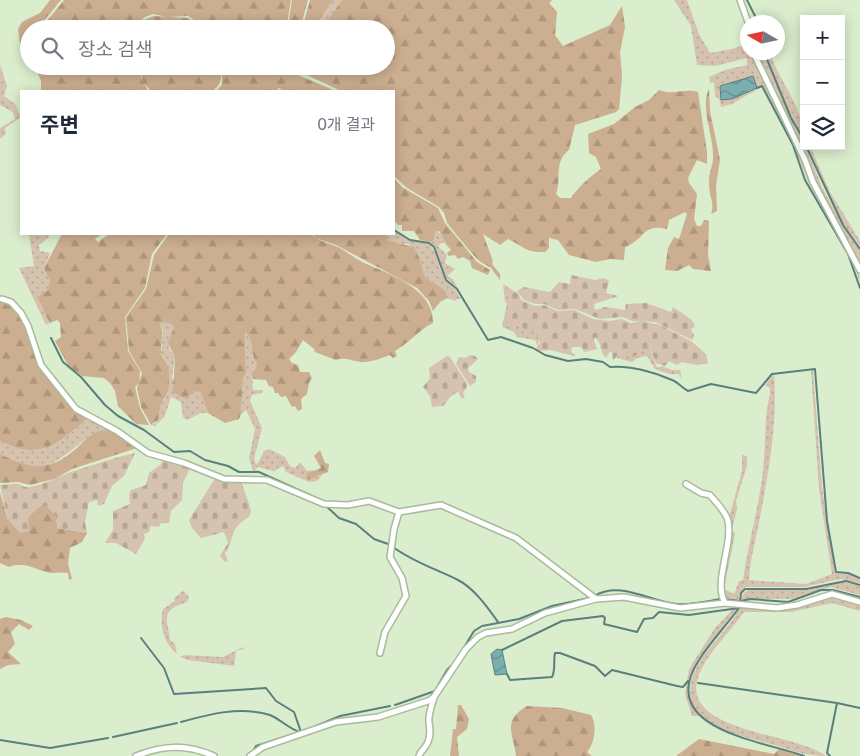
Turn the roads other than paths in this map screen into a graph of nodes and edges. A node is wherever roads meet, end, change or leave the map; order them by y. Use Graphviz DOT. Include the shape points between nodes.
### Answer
graph roads {
  1 [pos="740,0"];
  2 [pos="745,15"];
  3 [pos="757,60"];
  4 [pos="860,270"];
  5 [pos="2,299"];
  6 [pos="686,484"];
  7 [pos="399,512"];
  8 [pos="596,599"];
  9 [pos="860,602"];
  10 [pos="725,603"];
  11 [pos="380,653"];
  12 [pos="434,697"];
  13 [pos="136,756"];
  14 [pos="214,756"];
  15 [pos="250,756"];
  16 [pos="420,756"];
  1 -- 2 [label="street"];
  3 -- 4 [label="street" via="813,182"];
  5 -- 7 [label="street" via="11,302 20,313 28,326 40,365 76,409 117,431 148,453 224,479 267,480 324,504 369,502"];
  6 -- 10 [label="street" via="710,495 728,520 721,592"];
  7 -- 8 [label="street" via="441,505 500,530 531,548"];
  7 -- 11 [label="street" via="390,556 402,578 406,596 385,632"];
  8 -- 10 [label="street" via="624,597 680,608"];
  8 -- 12 [label="street" via="545,613 512,629 478,637 466,649"];
  9 -- 10 [label="street" via="832,594 777,608"];
  12 -- 15 [label="street" via="378,718 329,724 263,747"];
  12 -- 16 [label="street" via="428,744"];
  13 -- 14 [label="street" via="174,746 197,749"];
}
